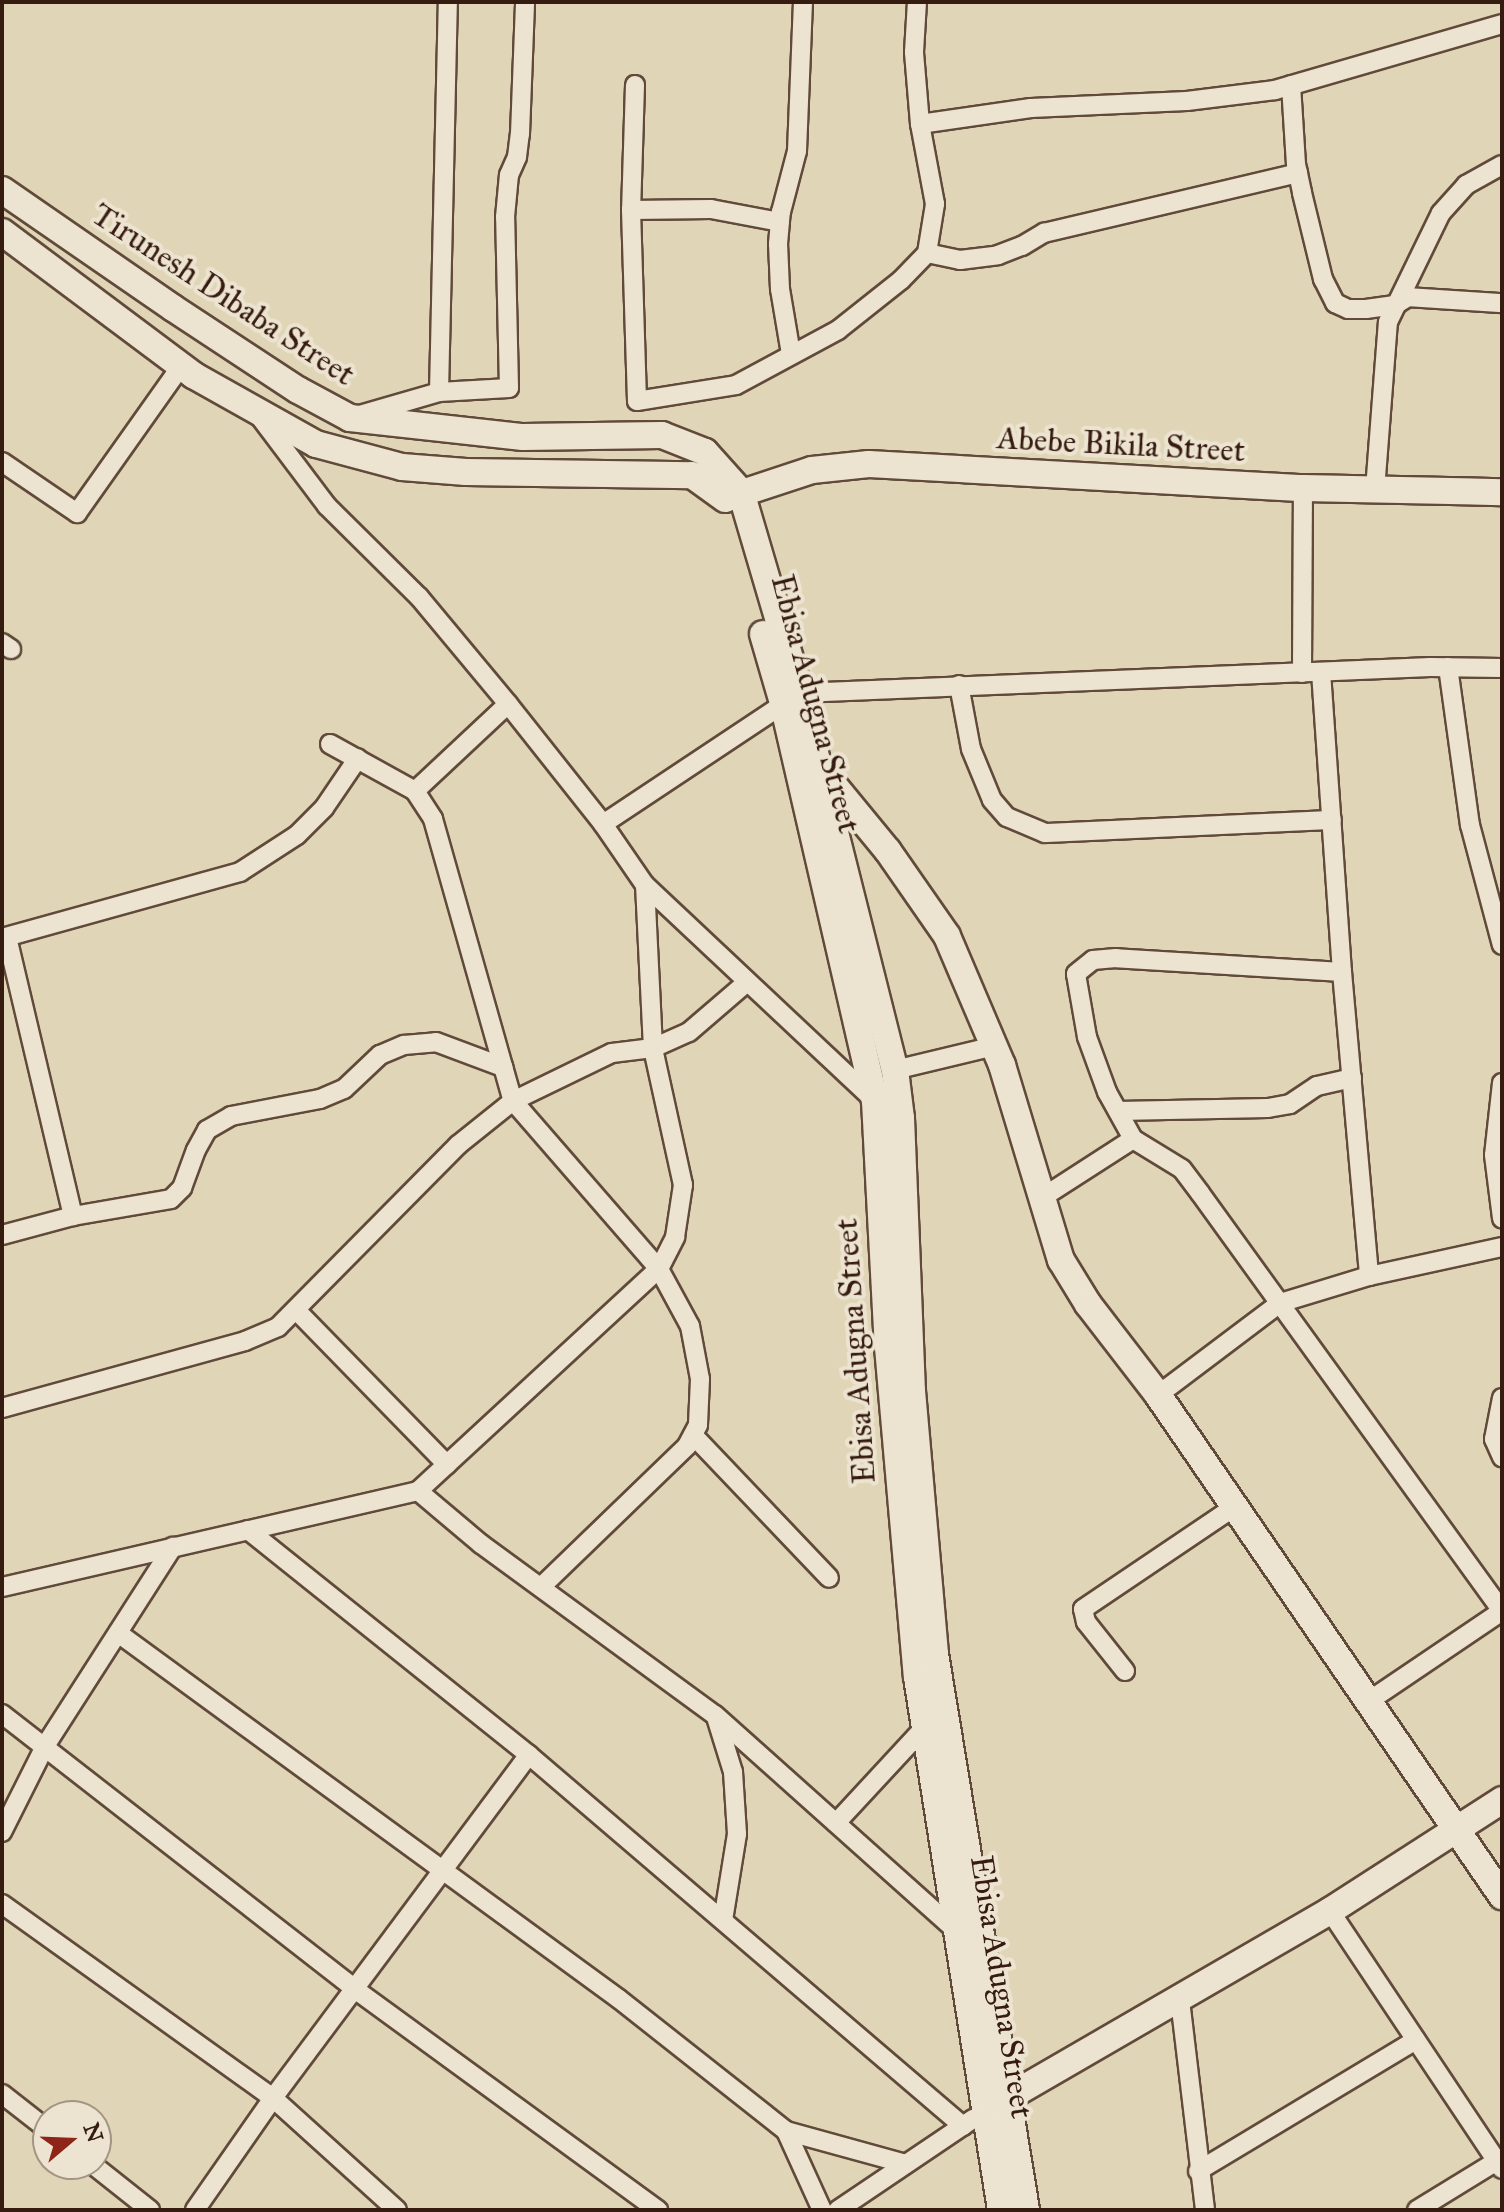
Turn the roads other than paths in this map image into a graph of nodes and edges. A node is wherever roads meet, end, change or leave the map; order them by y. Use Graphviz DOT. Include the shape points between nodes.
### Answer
graph roads {
  1 [pos="448,2"];
  2 [pos="525,2"];
  3 [pos="803,2"];
  4 [pos="917,2"];
  5 [pos="1502,24"];
  6 [pos="635,85"];
  7 [pos="1291,85"];
  8 [pos="920,124"];
  9 [pos="1502,165"];
  10 [pos="1298,173"];
  11 [pos="2,190"];
  12 [pos="631,210"];
  13 [pos="780,222"];
  14 [pos="2,232"];
  15 [pos="927,253"];
  16 [pos="1502,303"];
  17 [pos="1395,305"];
  18 [pos="791,354"];
  19 [pos="181,366"];
  20 [pos="439,392"];
  21 [pos="255,410"];
  22 [pos="350,418"];
  23 [pos="2,462"];
  24 [pos="1303,488"];
  25 [pos="1375,490"];
  26 [pos="1502,492"];
  27 [pos="733,496"];
  28 [pos="751,531"];
  29 [pos="1448,667"];
  30 [pos="1502,668"];
  31 [pos="1311,673"];
  32 [pos="959,685"];
  33 [pos="791,698"];
  34 [pos="508,704"];
  35 [pos="330,744"];
  36 [pos="358,758"];
  37 [pos="817,765"];
  38 [pos="415,791"];
  39 [pos="1332,820"];
  40 [pos="603,824"];
  41 [pos="645,885"];
  42 [pos="1501,934"];
  43 [pos="5,938"];
  44 [pos="1342,972"];
  45 [pos="746,983"];
  46 [pos="994,1046"];
  47 [pos="653,1048"];
  48 [pos="503,1067"];
  49 [pos="895,1070"];
  50 [pos="1352,1078"];
  51 [pos="1502,1083"];
  52 [pos="513,1101"];
  53 [pos="875,1101"];
  54 [pos="1118,1111"];
  55 [pos="901,1118"];
  56 [pos="1133,1139"];
  57 [pos="1040,1199"];
  58 [pos="73,1216"];
  59 [pos="1502,1218"];
  60 [pos="2,1235"];
  61 [pos="1502,1247"];
  62 [pos="659,1269"];
  63 [pos="1369,1276"];
  64 [pos="1280,1303"];
  65 [pos="296,1310"];
  66 [pos="1158,1395"];
  67 [pos="1502,1398"];
  68 [pos="2,1408"];
  69 [pos="693,1435"];
  70 [pos="1502,1457"];
  71 [pos="447,1465"];
  72 [pos="418,1491"];
  73 [pos="1233,1508"];
  74 [pos="248,1530"];
  75 [pos="173,1547"];
  76 [pos="829,1578"];
  77 [pos="2,1587"];
  78 [pos="541,1587"];
  79 [pos="1502,1611"];
  80 [pos="118,1633"];
  81 [pos="1125,1671"];
  82 [pos="1369,1701"];
  83 [pos="2,1714"];
  84 [pos="715,1715"];
  85 [pos="925,1727"];
  86 [pos="45,1746"];
  87 [pos="529,1755"];
  88 [pos="1502,1800"];
  89 [pos="836,1823"];
  90 [pos="1457,1831"];
  91 [pos="2,1832"];
  92 [pos="442,1872"];
  93 [pos="1502,1896"];
  94 [pos="2,1904"];
  95 [pos="1330,1911"];
  96 [pos="723,1920"];
  97 [pos="960,1934"];
  98 [pos="356,1990"];
  99 [pos="1180,2000"];
  100 [pos="1416,2040"];
  101 [pos="2,2094"];
  102 [pos="1009,2096"];
  103 [pos="273,2098"];
  104 [pos="986,2111"];
  105 [pos="32,2117"];
  106 [pos="963,2126"];
  107 [pos="786,2131"];
  108 [pos="906,2164"];
  109 [pos="1499,2165"];
  110 [pos="1198,2171"];
  111 [pos="112,2180"];
  112 [pos="150,2210"];
  113 [pos="195,2210"];
  114 [pos="397,2210"];
  115 [pos="658,2210"];
  116 [pos="822,2210"];
  117 [pos="838,2210"];
  118 [pos="1001,2210"];
  119 [pos="1026,2210"];
  120 [pos="1205,2210"];
  121 [pos="1417,2210"];
  1 -- 20 [label="street"];
  2 -- 20 [label="street" via="520,134 505,217 509,388"];
  3 -- 13 [label="street" via="797,151"];
  4 -- 8 [label="street" via="914,52"];
  5 -- 7 [label="street"];
  6 -- 12 [label="street"];
  7 -- 8 [label="street" via="1187,101 1031,108"];
  7 -- 10 [label="street"];
  8 -- 15 [label="street" via="935,204"];
  9 -- 17 [label="street" via="1466,185 1441,213"];
  10 -- 15 [label="street" via="1044,233 998,255 960,260"];
  10 -- 17 [label="street" via="1323,279 1335,303 1348,309"];
  11 -- 22 [label="main road, Tirunesh Dibaba Street" via="210,333"];
  12 -- 13 [label="street" via="711,209"];
  12 -- 18 [label="street" via="637,401 736,385"];
  13 -- 18 [label="street" via="780,289"];
  14 -- 19 [label="main road"];
  15 -- 18 [label="street" via="838,330"];
  16 -- 17 [label="street" via="1408,297"];
  17 -- 25 [label="street" via="1388,322"];
  19 -- 21 [label="main road"];
  19 -- 23 [label="street" via="77,513"];
  20 -- 22 [label="street"];
  21 -- 27 [label="main road" via="316,444 402,467 692,475"];
  21 -- 34 [label="street" via="327,506 419,597"];
  22 -- 27 [label="main road, Tirunesh Dibaba Street" via="523,437 662,435 705,452"];
  24 -- 25 [label="main road, Abebe Bikila Street"];
  24 -- 27 [label="main road, Abebe Bikila Street" via="869,464 812,470"];
  24 -- 31 [label="street"];
  25 -- 26 [label="main road, Abebe Bikila Street"];
  27 -- 28 [label="main road, Tirunesh Dibaba Street"];
  27 -- 33 [label="main road, Ebisa Adugna Street"];
  28 -- 33 [label="main road, Ebisa Adugna Street"];
  29 -- 30 [label="street"];
  29 -- 31 [label="street"];
  29 -- 42 [label="street" via="1470,825"];
  31 -- 32 [label="street"];
  31 -- 39 [label="street"];
  32 -- 33 [label="street"];
  32 -- 39 [label="street" via="971,749 992,800 1007,817 1045,833"];
  33 -- 37 [label="main road, Ebisa Adugna Street"];
  33 -- 40 [label="street"];
  33 -- 53 [label="main road, Ebisa Adugna Street"];
  34 -- 38 [label="street"];
  34 -- 40 [label="street"];
  35 -- 36 [label="street"];
  36 -- 38 [label="street"];
  36 -- 43 [label="street" via="324,808 297,835 240,872"];
  37 -- 46 [label="main road" via="888,851 947,936"];
  37 -- 49 [label="main road, Ebisa Adugna Street"];
  38 -- 48 [label="street" via="433,819"];
  39 -- 44 [label="street"];
  40 -- 41 [label="street"];
  41 -- 45 [label="street"];
  41 -- 47 [label="street"];
  43 -- 58 [label="street"];
  44 -- 50 [label="street"];
  44 -- 54 [label="street" via="1116,958 1084,964 1076,974 1087,1037"];
  45 -- 47 [label="street" via="689,1032"];
  45 -- 53 [label="street"];
  46 -- 49 [label="street"];
  46 -- 57 [label="main road"];
  47 -- 52 [label="street" via="612,1053"];
  47 -- 62 [label="street" via="683,1185 675,1237"];
  48 -- 52 [label="street"];
  48 -- 58 [label="street" via="436,1042 404,1045 380,1055 344,1089 320,1099 231,1116 207,1130 182,1188 171,1199"];
  49 -- 55 [label="main road, Ebisa Adugna Street"];
  50 -- 54 [label="street" via="1317,1086 1290,1104 1268,1108"];
  50 -- 63 [label="street"];
  51 -- 59 [label="street" via="1494,1155"];
  52 -- 62 [label="street"];
  52 -- 65 [label="street" via="458,1145"];
  53 -- 55 [label="street"];
  53 -- 85 [label="main road, Ebisa Adugna Street" via="899,1489"];
  54 -- 56 [label="street"];
  55 -- 102 [label="main road, Ebisa Adugna Street" via="912,1391 935,1654"];
  56 -- 57 [label="street"];
  56 -- 64 [label="street" via="1182,1169"];
  57 -- 66 [label="main road" via="1074,1282"];
  58 -- 60 [label="street"];
  61 -- 63 [label="street"];
  62 -- 69 [label="street" via="690,1326 700,1379"];
  62 -- 71 [label="street"];
  63 -- 64 [label="street"];
  64 -- 66 [label="street"];
  64 -- 79 [label="street"];
  65 -- 68 [label="street" via="278,1327 245,1341"];
  65 -- 71 [label="street"];
  66 -- 73 [label="main road"];
  67 -- 70 [label="street" via="1494,1439"];
  69 -- 76 [label="street"];
  69 -- 78 [label="street"];
  71 -- 72 [label="street"];
  72 -- 74 [label="street"];
  72 -- 78 [label="street"];
  73 -- 81 [label="street" via="1083,1609 1086,1622"];
  73 -- 82 [label="main road"];
  74 -- 75 [label="street"];
  74 -- 87 [label="street"];
  75 -- 77 [label="street"];
  75 -- 80 [label="street"];
  78 -- 84 [label="street"];
  79 -- 82 [label="street"];
  80 -- 86 [label="street"];
  80 -- 92 [label="street"];
  82 -- 90 [label="main road"];
  83 -- 86 [label="street"];
  84 -- 89 [label="street"];
  84 -- 96 [label="street" via="733,1772 737,1834"];
  85 -- 89 [label="street"];
  85 -- 97 [label="main road, Ebisa Adugna Street"];
  86 -- 91 [label="street"];
  86 -- 98 [label="street"];
  87 -- 92 [label="street"];
  87 -- 96 [label="street"];
  88 -- 90 [label="main road"];
  89 -- 97 [label="street"];
  90 -- 93 [label="main road"];
  90 -- 95 [label="main road"];
  92 -- 98 [label="street"];
  92 -- 107 [label="street" via="619,1999"];
  94 -- 103 [label="street"];
  95 -- 99 [label="main road"];
  95 -- 100 [label="street"];
  96 -- 106 [label="street"];
  97 -- 104 [label="main road, Ebisa Adugna Street"];
  98 -- 103 [label="street"];
  98 -- 115 [label="street"];
  99 -- 102 [label="main road"];
  99 -- 110 [label="street"];
  100 -- 109 [label="street"];
  100 -- 110 [label="street"];
  101 -- 105 [label="street"];
  102 -- 104 [label="main road"];
  102 -- 119 [label="main road, Ebisa Adugna Street"];
  103 -- 113 [label="street"];
  103 -- 114 [label="street"];
  104 -- 106 [label="street"];
  104 -- 118 [label="main road, Ebisa Adugna Street"];
  106 -- 108 [label="street"];
  107 -- 108 [label="street"];
  107 -- 116 [label="street"];
  108 -- 117 [label="street"];
  109 -- 121 [label="street"];
  110 -- 120 [label="street"];
  111 -- 112 [label="street"];
}
